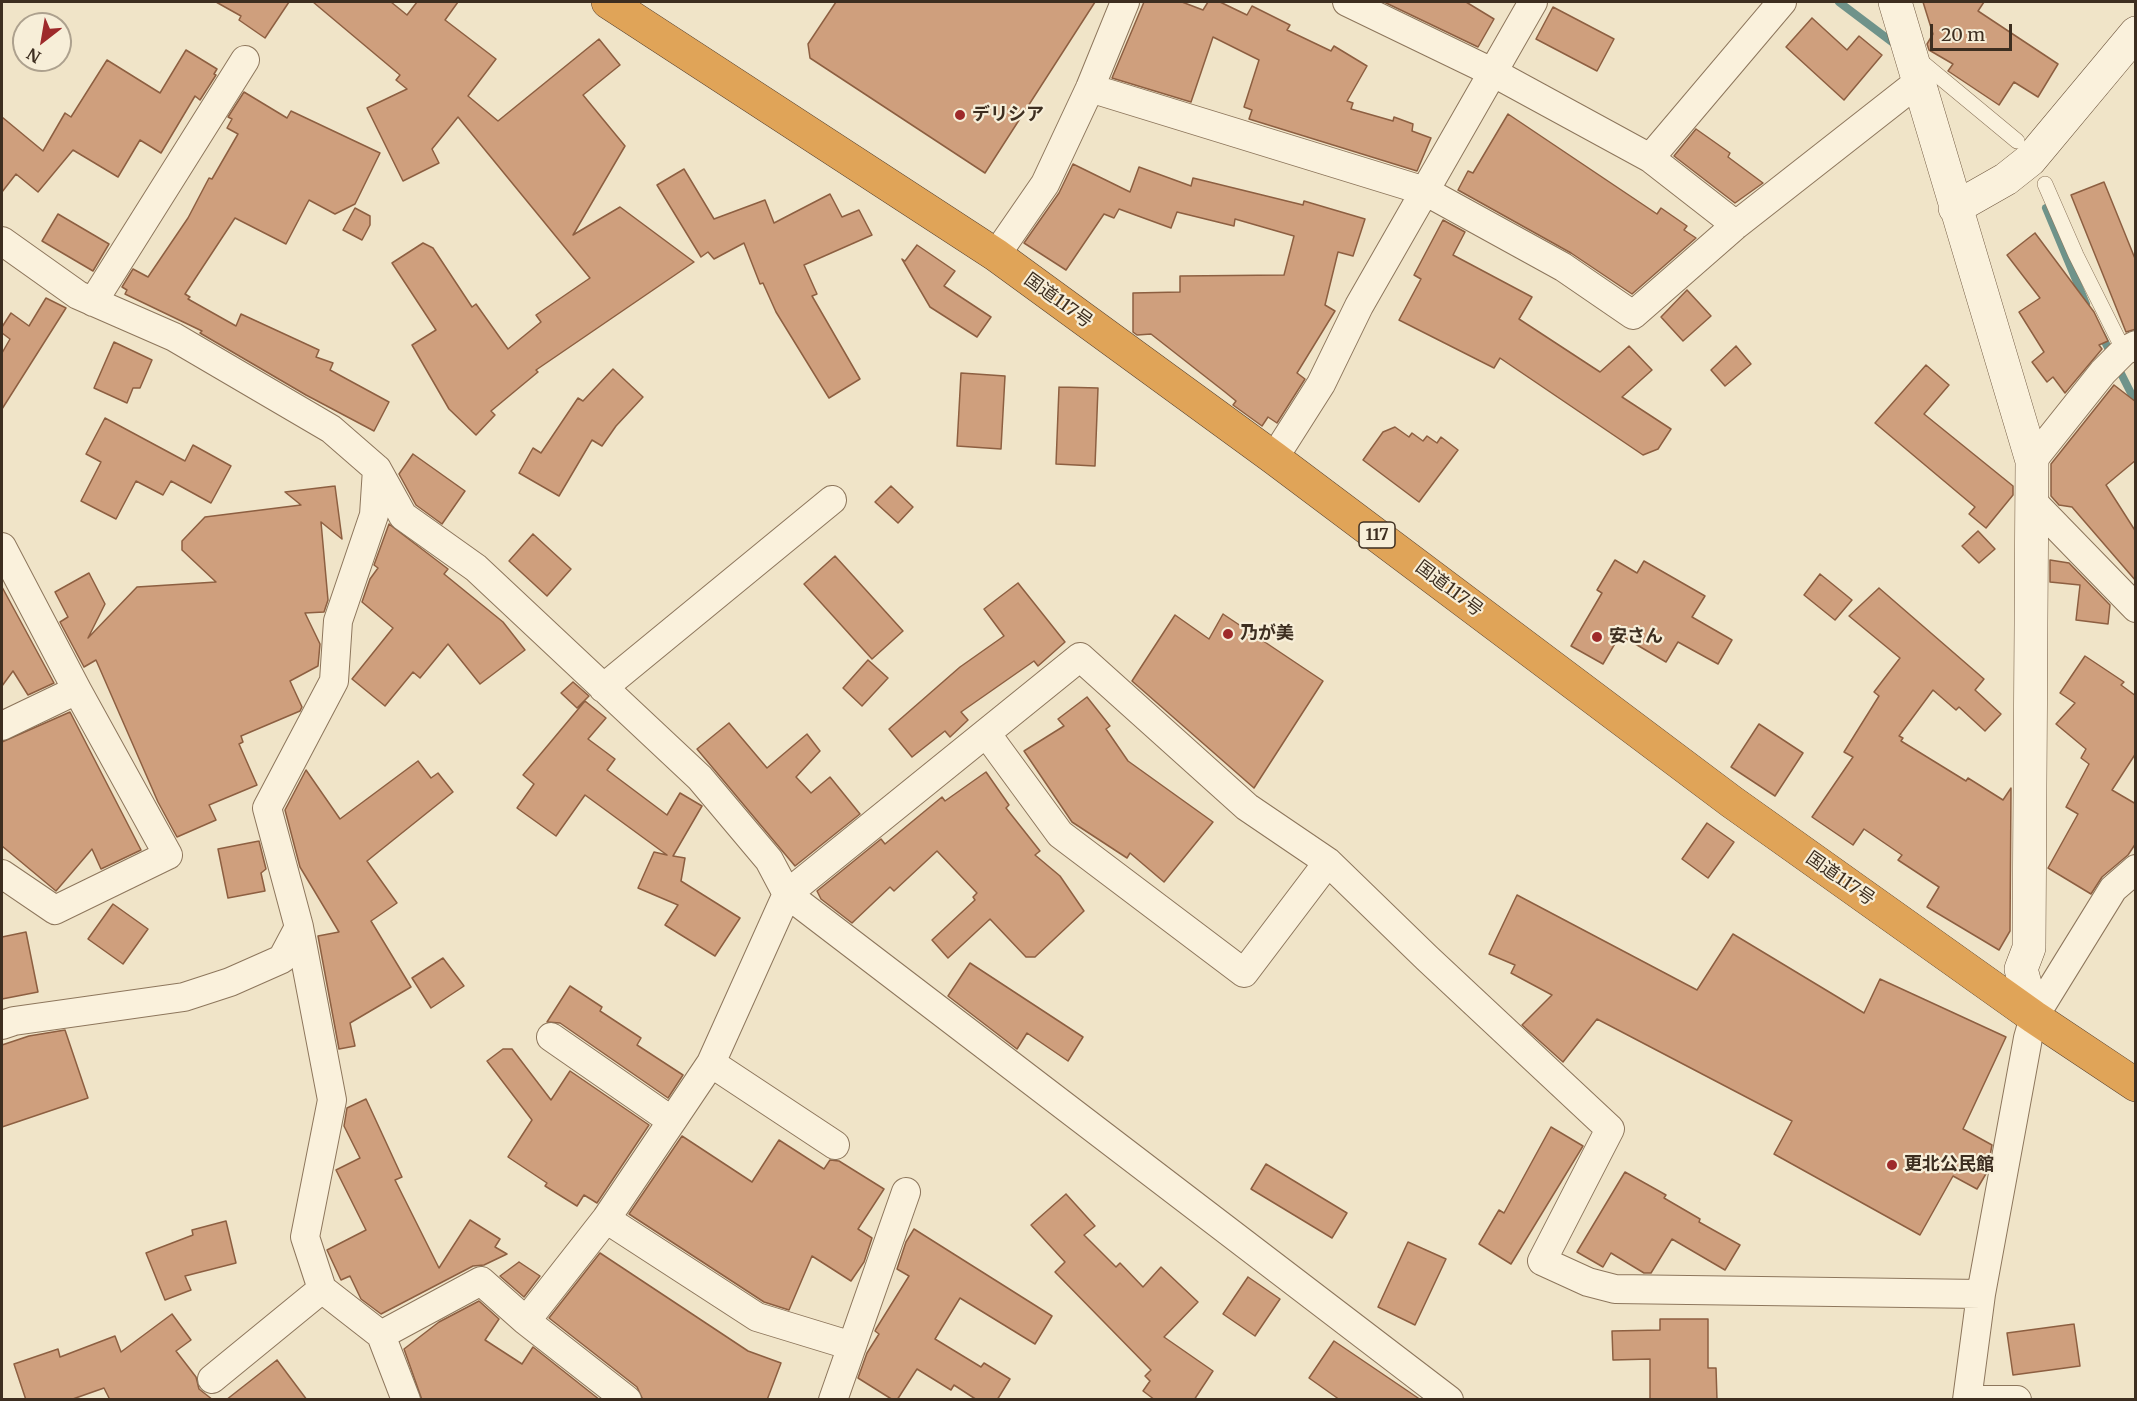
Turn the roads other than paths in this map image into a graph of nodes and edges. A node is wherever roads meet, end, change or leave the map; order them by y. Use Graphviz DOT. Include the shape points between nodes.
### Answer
graph roads {
  1 [pos="608,2"];
  2 [pos="1125,2"];
  3 [pos="1533,2"];
  4 [pos="1782,2"];
  5 [pos="1895,2"];
  6 [pos="1354,3"];
  7 [pos="2136,33"];
  8 [pos="245,60"];
  9 [pos="1914,68"];
  10 [pos="1494,73"];
  11 [pos="1090,88"];
  12 [pos="2017,141"];
  13 [pos="1650,158"];
  14 [pos="2045,184"];
  15 [pos="1425,191"];
  16 [pos="1955,208"];
  17 [pos="1736,225"];
  18 [pos="2,241"];
  19 [pos="996,255"];
  20 [pos="93,302"];
  21 [pos="2120,356"];
  22 [pos="1274,458"];
  23 [pos="2032,461"];
  24 [pos="377,469"];
  25 [pos="2030,499"];
  26 [pos="832,500"];
  27 [pos="2,547"];
  28 [pos="2136,608"];
  29 [pos="603,688"];
  30 [pos="77,690"];
  31 [pos="2,726"];
  32 [pos="987,734"];
  33 [pos="1328,862"];
  34 [pos="2136,869"];
  35 [pos="2,873"];
  36 [pos="787,894"];
  37 [pos="299,927"];
  38 [pos="2034,1017"];
  39 [pos="2,1025"];
  40 [pos="551,1037"];
  41 [pos="711,1063"];
  42 [pos="2136,1085"];
  43 [pos="672,1121"];
  44 [pos="835,1145"];
  45 [pos="906,1192"];
  46 [pos="606,1219"];
  47 [pos="322,1289"];
  48 [pos="1981,1294"];
  49 [pos="526,1322"];
  50 [pos="381,1335"];
  51 [pos="852,1346"];
  52 [pos="212,1379"];
  53 [pos="406,1400"];
  54 [pos="627,1400"];
  55 [pos="833,1400"];
  56 [pos="1449,1400"];
  57 [pos="1966,1400"];
  58 [pos="1983,1400"];
  59 [pos="2017,1400"];
  1 -- 19 [label="highway, 国道117号 / 117"];
  2 -- 11 [label="street"];
  3 -- 10 [label="street"];
  4 -- 13 [label="street"];
  5 -- 9 [label="street"];
  6 -- 10 [label="street"];
  7 -- 16 [label="street" via="2030,160 2006,179"];
  8 -- 20 [label="street"];
  9 -- 12 [label="lane"];
  9 -- 16 [label="street"];
  9 -- 17 [label="street"];
  10 -- 13 [label="street"];
  10 -- 15 [label="street"];
  11 -- 15 [label="street"];
  11 -- 19 [label="street" via="1045,184"];
  13 -- 17 [label="street"];
  14 -- 21 [label="lane"];
  15 -- 17 [label="street" via="1563,267 1633,315"];
  15 -- 22 [label="street" via="1359,306 1321,384"];
  16 -- 23 [label="street"];
  18 -- 20 [label="street"];
  19 -- 22 [label="highway, 国道117号 / 117"];
  20 -- 24 [label="street" via="174,337 331,429"];
  21 -- 23 [label="street"];
  22 -- 38 [label="highway, 国道117号 / 117" via="1732,802"];
  23 -- 25 [label="street"];
  24 -- 29 [label="street" via="403,516 476,568"];
  24 -- 37 [label="street" via="374,515 338,621 334,681 267,808"];
  25 -- 28 [label="street"];
  25 -- 38 [label="street" via="2030,948 2021,969"];
  26 -- 29 [label="street"];
  27 -- 30 [label="street"];
  29 -- 36 [label="street" via="700,778 769,861"];
  30 -- 31 [label="street"];
  30 -- 35 [label="street" via="168,855 55,910"];
  32 -- 33 [label="street" via="1080,657 1247,807"];
  32 -- 33 [label="street" via="1060,834 1244,973"];
  32 -- 36 [label="street"];
  33 -- 48 [label="street" via="1610,1129 1542,1261 1615,1290"];
  34 -- 38 [label="street" via="2113,889"];
  36 -- 41 [label="street"];
  36 -- 56 [label="street"];
  37 -- 39 [label="street" via="282,959 230,982 184,997 14,1020"];
  37 -- 47 [label="street" via="333,1100 305,1238"];
  38 -- 42 [label="highway, 国道117号 / 117"];
  38 -- 48 [label="street"];
  40 -- 43 [label="street"];
  41 -- 43 [label="street"];
  41 -- 44 [label="street"];
  43 -- 46 [label="street"];
  45 -- 51 [label="street"];
  46 -- 49 [label="street"];
  46 -- 51 [label="street" via="757,1317"];
  47 -- 50 [label="street"];
  47 -- 52 [label="street"];
  48 -- 57 [label="street"];
  49 -- 50 [label="street" via="481,1281"];
  49 -- 54 [label="street"];
  50 -- 53 [label="street"];
  51 -- 55 [label="street"];
  58 -- 59 [label="street"];
}
